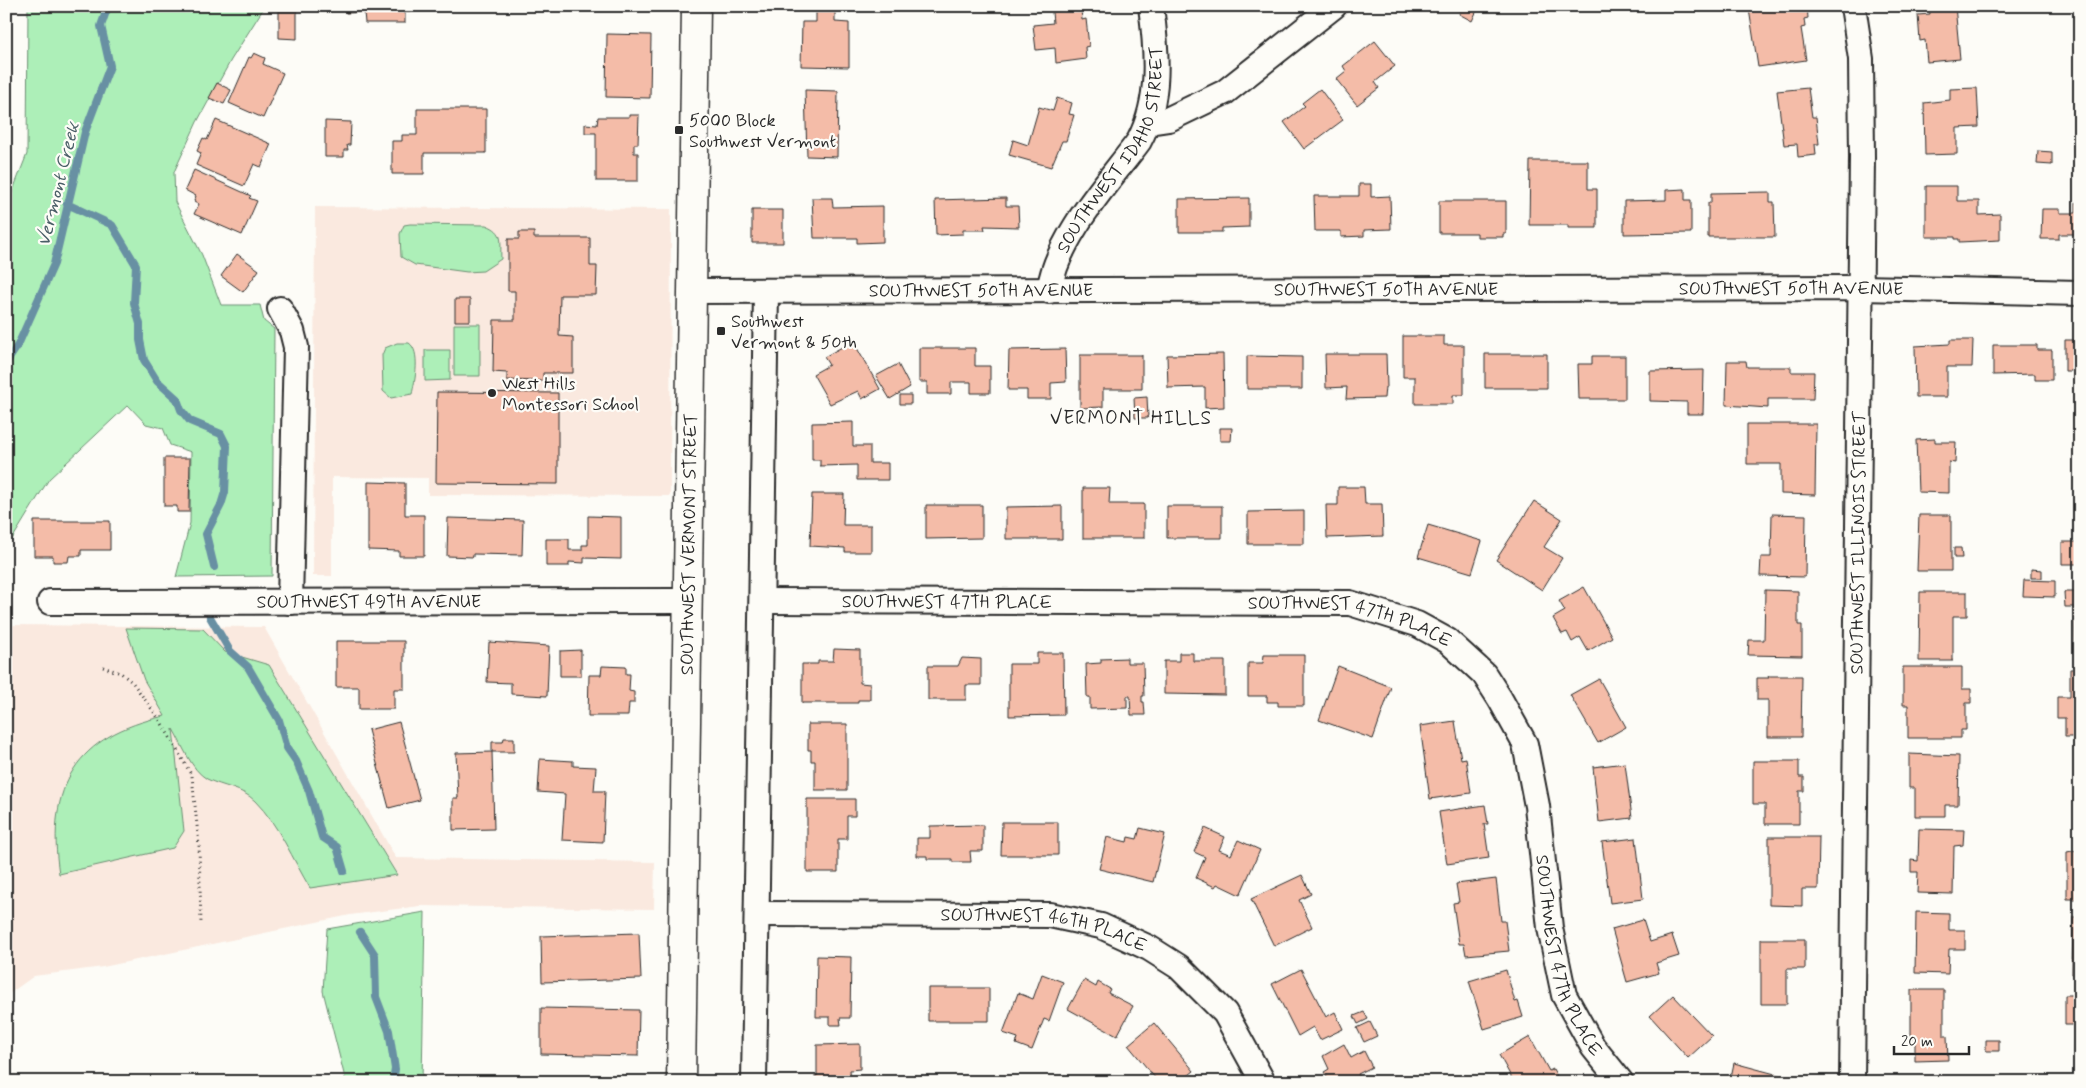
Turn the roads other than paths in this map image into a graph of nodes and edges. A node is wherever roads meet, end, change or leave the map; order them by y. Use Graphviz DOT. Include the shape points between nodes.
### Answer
graph roads {
  1 [pos="696,6"];
  2 [pos="1150,6"];
  3 [pos="1334,6"];
  4 [pos="1853,6"];
  5 [pos="1150,122"];
  6 [pos="1861,288"];
  7 [pos="766,291"];
  8 [pos="1048,291"];
  9 [pos="692,292"];
  10 [pos="2080,293"];
  11 [pos="280,309"];
  12 [pos="688,601"];
  13 [pos="762,601"];
  14 [pos="50,602"];
  15 [pos="290,602"];
  16 [pos="757,914"];
  17 [pos="681,1082"];
  18 [pos="754,1082"];
  19 [pos="1263,1082"];
  20 [pos="1621,1082"];
  21 [pos="1852,1082"];
  1 -- 9 [label="main road, SOUTHWEST VERMONT STREET"];
  2 -- 5 [label="street, SOUTHWEST IDAHO STREET" via="1154,30 1155,96"];
  3 -- 5 [label="street" via="1225,92 1170,119"];
  4 -- 6 [label="street, SOUTHWEST ILLINOIS STREET" via="1861,59"];
  5 -- 8 [label="street, SOUTHWEST IDAHO STREET" via="1062,249"];
  6 -- 8 [label="street, SOUTHWEST 50TH AVENUE"];
  6 -- 10 [label="street, SOUTHWEST 50TH AVENUE"];
  6 -- 21 [label="street, SOUTHWEST ILLINOIS STREET"];
  7 -- 8 [label="street, SOUTHWEST 50TH AVENUE"];
  7 -- 9 [label="street, SOUTHWEST 50TH AVENUE"];
  7 -- 13 [label="street"];
  9 -- 12 [label="main road, SOUTHWEST VERMONT STREET"];
  11 -- 15 [label="street" via="292,331 296,347"];
  12 -- 15 [label="street, SOUTHWEST 49TH AVENUE"];
  12 -- 17 [label="main road, SOUTHWEST VERMONT STREET"];
  13 -- 16 [label="street"];
  13 -- 20 [label="street, SOUTHWEST 47TH PLACE" via="1341,603 1358,605 1417,624 1448,641 1484,674 1525,744 1536,806 1550,928 1564,994 1593,1047"];
  14 -- 15 [label="street, SOUTHWEST 49TH AVENUE"];
  16 -- 18 [label="street"];
  16 -- 19 [label="street, SOUTHWEST 46TH PLACE" via="1050,915 1102,926 1149,948 1179,967 1225,1013"];
}
